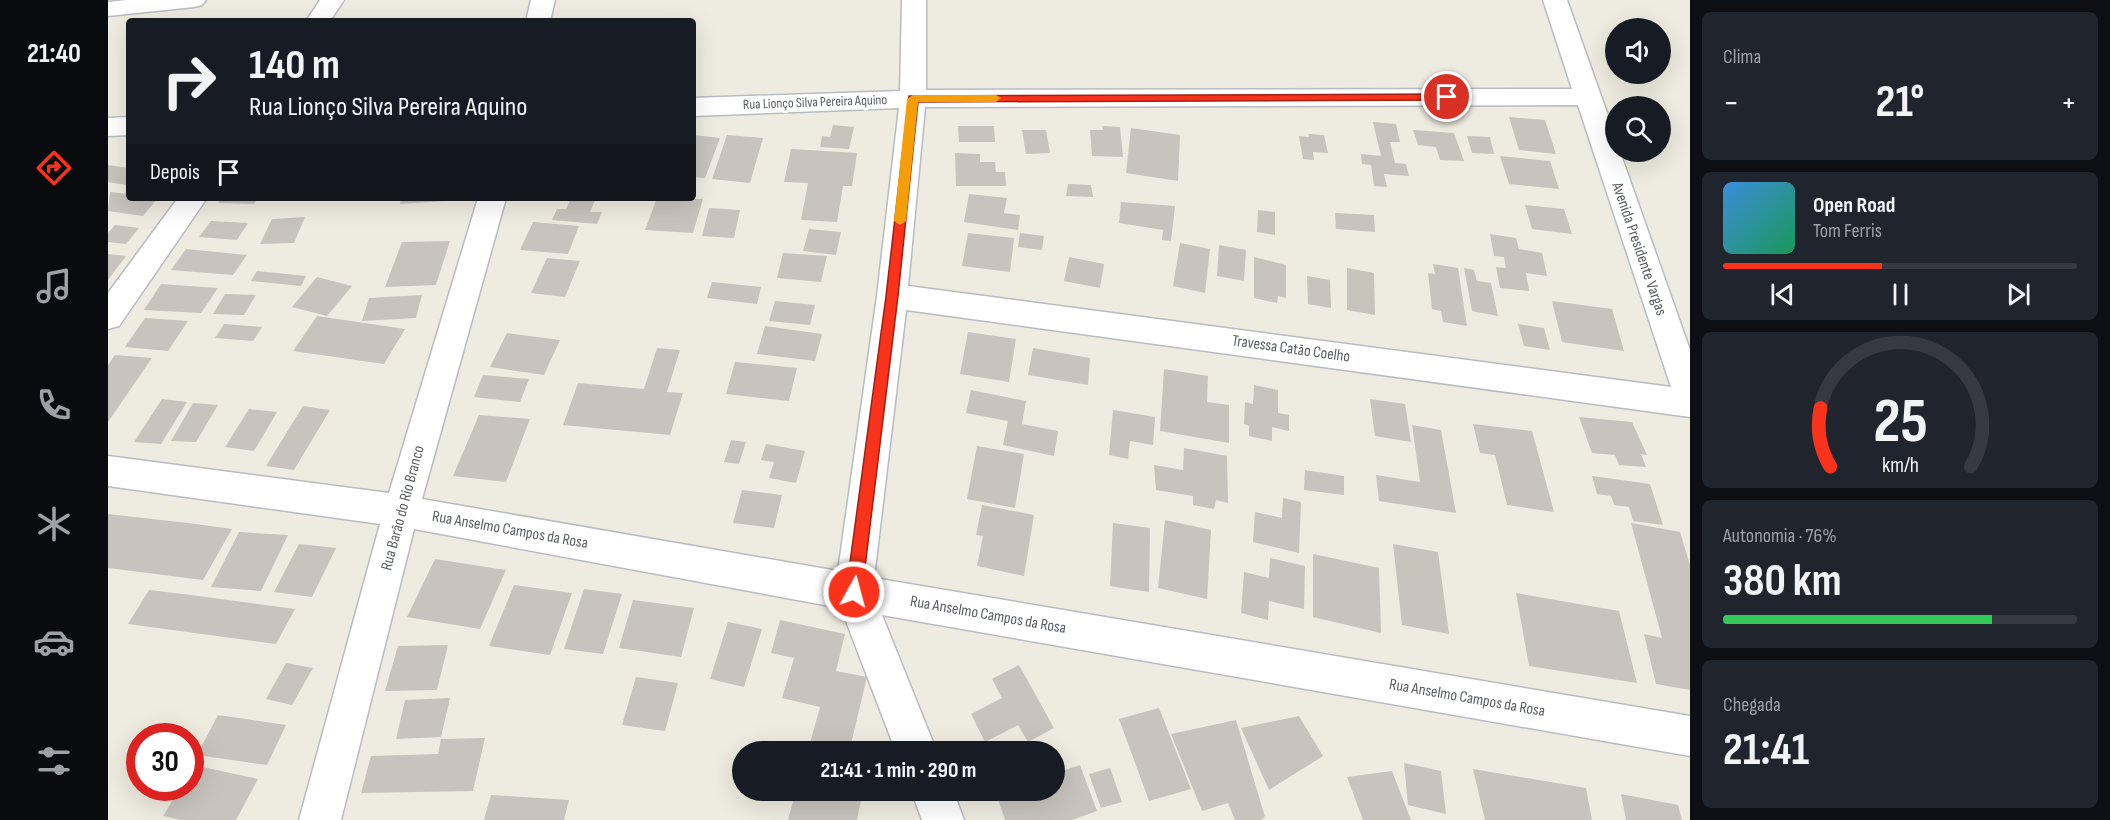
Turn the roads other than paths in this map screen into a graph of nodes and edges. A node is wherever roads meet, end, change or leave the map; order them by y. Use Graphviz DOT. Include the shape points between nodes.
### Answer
graph roads {
  1 [pos="194,0"];
  2 [pos="332,0"];
  3 [pos="543,0"];
  4 [pos="914,0"];
  5 [pos="1555,0"];
  6 [pos="108,9"];
  7 [pos="320,18"];
  8 [pos="539,18"];
  9 [pos="1586,97"];
  10 [pos="913,99"];
  11 [pos="696,107"];
  12 [pos="126,126"];
  13 [pos="108,127"];
  14 [pos="191,201"];
  15 [pos="491,201"];
  16 [pos="892,296"];
  17 [pos="108,317"];
  18 [pos="1690,396"];
  19 [pos="1690,403"];
  20 [pos="108,471"];
  21 [pos="401,511"];
  22 [pos="854,592"];
  23 [pos="1690,736"];
  24 [pos="912,741"];
  25 [pos="936,801"];
  26 [pos="320,820"];
  27 [pos="944,820"];
  1 -- 6 [label="street"];
  2 -- 7 [label="street"];
  3 -- 8 [label="street"];
  4 -- 10 [label="street"];
  5 -- 9 [label="street, Avenida Presidente Vargas"];
  9 -- 10 [label="street, Rua Lionço Silva Pereira Aquino"];
  9 -- 18 [label="street, Avenida Presidente Vargas"];
  10 -- 11 [label="street, Rua Lionço Silva Pereira Aquino"];
  10 -- 16 [label="street"];
  12 -- 13 [label="street"];
  14 -- 17 [label="street"];
  15 -- 21 [label="street, Rua Barão do Rio Branco"];
  16 -- 19 [label="street, Travessa Catão Coelho"];
  16 -- 22 [label="street"];
  20 -- 21 [label="street, Rua Anselmo Campos da Rosa"];
  21 -- 22 [label="street, Rua Anselmo Campos da Rosa"];
  21 -- 26 [label="street, Rua Barão do Rio Branco"];
  22 -- 23 [label="street, Rua Anselmo Campos da Rosa"];
  22 -- 24 [label="street"];
  25 -- 27 [label="street"];
}
